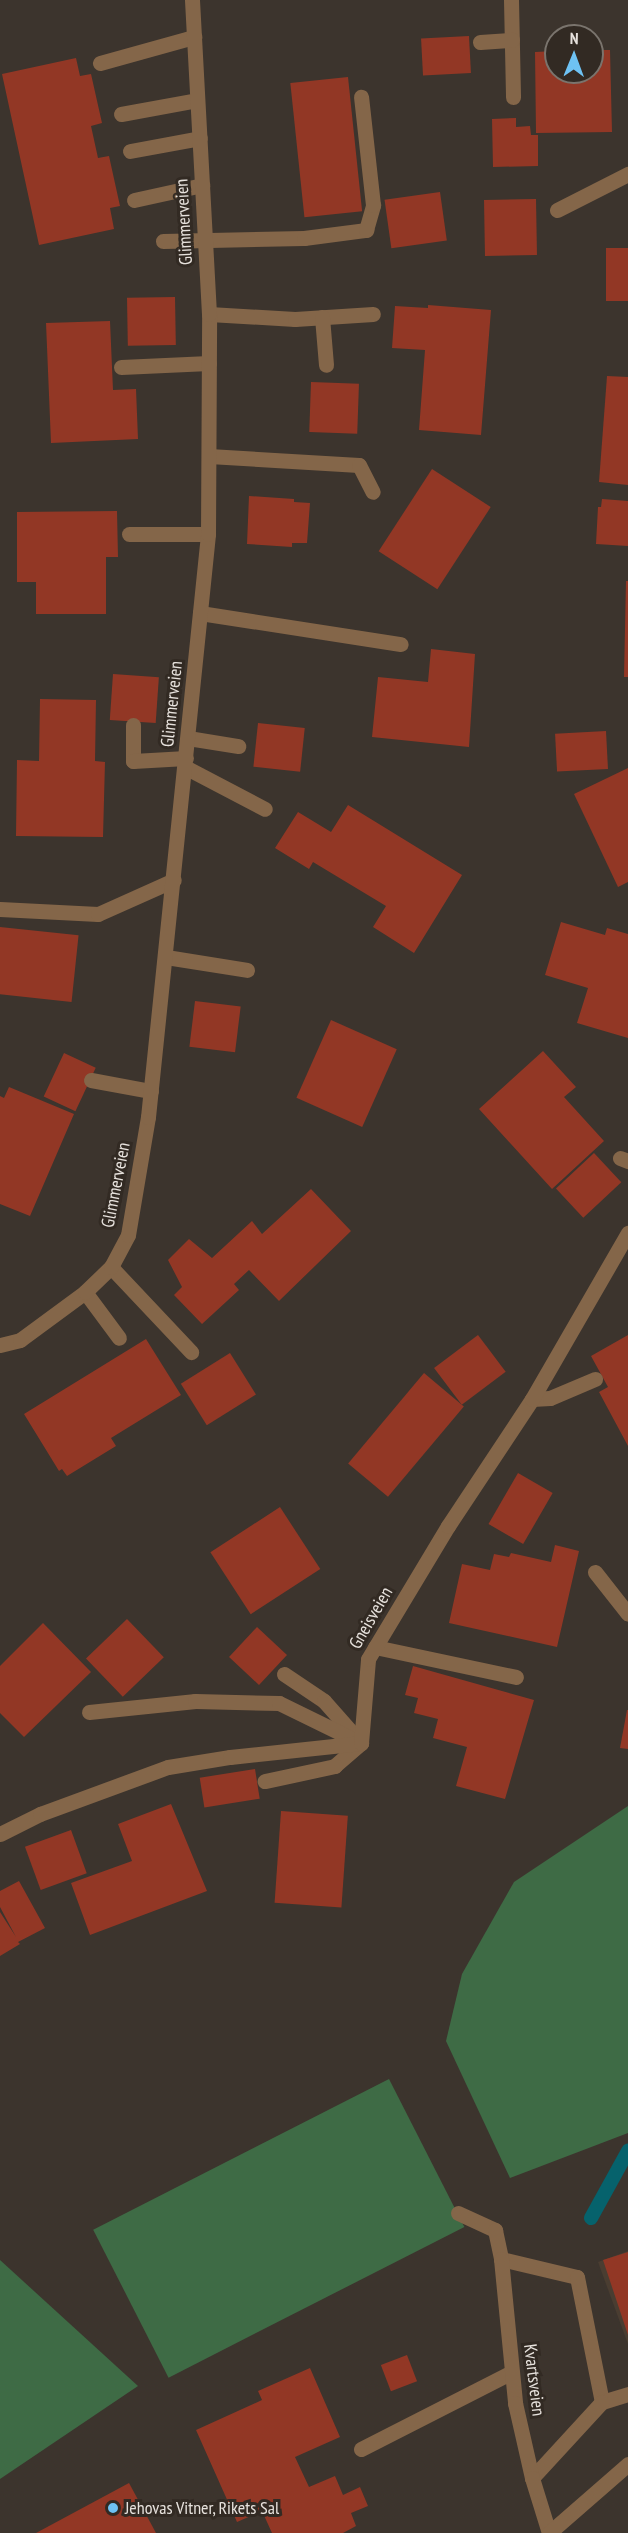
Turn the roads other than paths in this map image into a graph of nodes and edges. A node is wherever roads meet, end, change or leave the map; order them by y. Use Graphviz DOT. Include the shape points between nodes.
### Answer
graph roads {
  1 [pos="192,0"];
  2 [pos="511,0"];
  3 [pos="194,36"];
  4 [pos="512,40"];
  5 [pos="480,42"];
  6 [pos="100,63"];
  7 [pos="361,97"];
  8 [pos="513,97"];
  9 [pos="197,100"];
  10 [pos="121,114"];
  11 [pos="200,138"];
  12 [pos="130,151"];
  13 [pos="628,174"];
  14 [pos="202,186"];
  15 [pos="134,200"];
  16 [pos="557,210"];
  17 [pos="205,238"];
  18 [pos="163,241"];
  19 [pos="209,314"];
  20 [pos="373,314"];
  21 [pos="322,317"];
  22 [pos="209,363"];
  23 [pos="326,365"];
  24 [pos="121,367"];
  25 [pos="209,456"];
  26 [pos="373,492"];
  27 [pos="129,534"];
  28 [pos="208,534"];
  29 [pos="200,613"];
  30 [pos="401,644"];
  31 [pos="133,725"];
  32 [pos="188,738"];
  33 [pos="238,746"];
  34 [pos="185,763"];
  35 [pos="265,810"];
  36 [pos="174,880"];
  37 [pos="0,909"];
  38 [pos="166,957"];
  39 [pos="248,970"];
  40 [pos="91,1080"];
  41 [pos="151,1092"];
  42 [pos="628,1233"];
  43 [pos="111,1267"];
  44 [pos="85,1292"];
  45 [pos="119,1338"];
  46 [pos="0,1345"];
  47 [pos="191,1352"];
  48 [pos="595,1379"];
  49 [pos="532,1399"];
  50 [pos="596,1572"];
  51 [pos="628,1614"];
  52 [pos="375,1647"];
  53 [pos="284,1674"];
  54 [pos="516,1677"];
  55 [pos="89,1712"];
  56 [pos="361,1743"];
  57 [pos="266,1781"];
  58 [pos="0,1834"];
  59 [pos="458,2213"];
  60 [pos="501,2259"];
  61 [pos="512,2372"];
  62 [pos="628,2394"];
  63 [pos="602,2402"];
  64 [pos="361,2449"];
  65 [pos="628,2463"];
  66 [pos="532,2478"];
  67 [pos="549,2533"];
  1 -- 3 [label="street, Glimmerveien"];
  2 -- 4 [label="street"];
  3 -- 6 [label="street"];
  3 -- 9 [label="street, Glimmerveien"];
  4 -- 5 [label="street"];
  4 -- 8 [label="street"];
  7 -- 17 [label="street" via="373,205 366,230 304,238"];
  9 -- 10 [label="street"];
  9 -- 11 [label="street, Glimmerveien"];
  11 -- 12 [label="street"];
  11 -- 14 [label="street, Glimmerveien"];
  13 -- 16 [label="street"];
  14 -- 15 [label="street"];
  14 -- 17 [label="street, Glimmerveien"];
  17 -- 18 [label="street"];
  17 -- 19 [label="street, Glimmerveien"];
  19 -- 21 [label="street"];
  19 -- 22 [label="street, Glimmerveien"];
  20 -- 21 [label="street"];
  21 -- 23 [label="street"];
  22 -- 24 [label="street"];
  22 -- 25 [label="street, Glimmerveien"];
  25 -- 26 [label="street" via="269,467 359,465"];
  25 -- 28 [label="street, Glimmerveien"];
  27 -- 28 [label="street"];
  28 -- 29 [label="street, Glimmerveien"];
  29 -- 30 [label="street"];
  29 -- 32 [label="street, Glimmerveien"];
  31 -- 34 [label="street" via="133,761"];
  32 -- 33 [label="street"];
  32 -- 34 [label="street, Glimmerveien"];
  34 -- 35 [label="street"];
  34 -- 36 [label="street, Glimmerveien"];
  36 -- 37 [label="street" via="98,914"];
  36 -- 38 [label="street, Glimmerveien"];
  38 -- 39 [label="street"];
  38 -- 41 [label="street, Glimmerveien"];
  40 -- 41 [label="street"];
  41 -- 43 [label="street, Glimmerveien" via="128,1235"];
  42 -- 49 [label="street, Gneisveien"];
  43 -- 44 [label="street, Glimmerveien"];
  43 -- 47 [label="street"];
  44 -- 45 [label="street"];
  44 -- 46 [label="street, Glimmerveien" via="20,1340"];
  48 -- 49 [label="street" via="550,1398"];
  49 -- 52 [label="street, Gneisveien" via="448,1526"];
  50 -- 51 [label="street"];
  52 -- 54 [label="street"];
  52 -- 56 [label="street, Gneisveien" via="368,1659"];
  53 -- 56 [label="street" via="324,1701"];
  55 -- 56 [label="street" via="195,1701 279,1703"];
  56 -- 57 [label="street" via="335,1766"];
  56 -- 58 [label="street" via="168,1767 40,1814"];
  59 -- 60 [label="street, Kvartsveien" via="495,2230"];
  60 -- 61 [label="street, Kvartsveien"];
  60 -- 63 [label="street" via="577,2277"];
  61 -- 64 [label="street"];
  61 -- 66 [label="street, Kvartsveien"];
  62 -- 63 [label="street"];
  63 -- 66 [label="street"];
  65 -- 67 [label="street, Kvartsveien"];
  66 -- 67 [label="street, Kvartsveien"];
}
